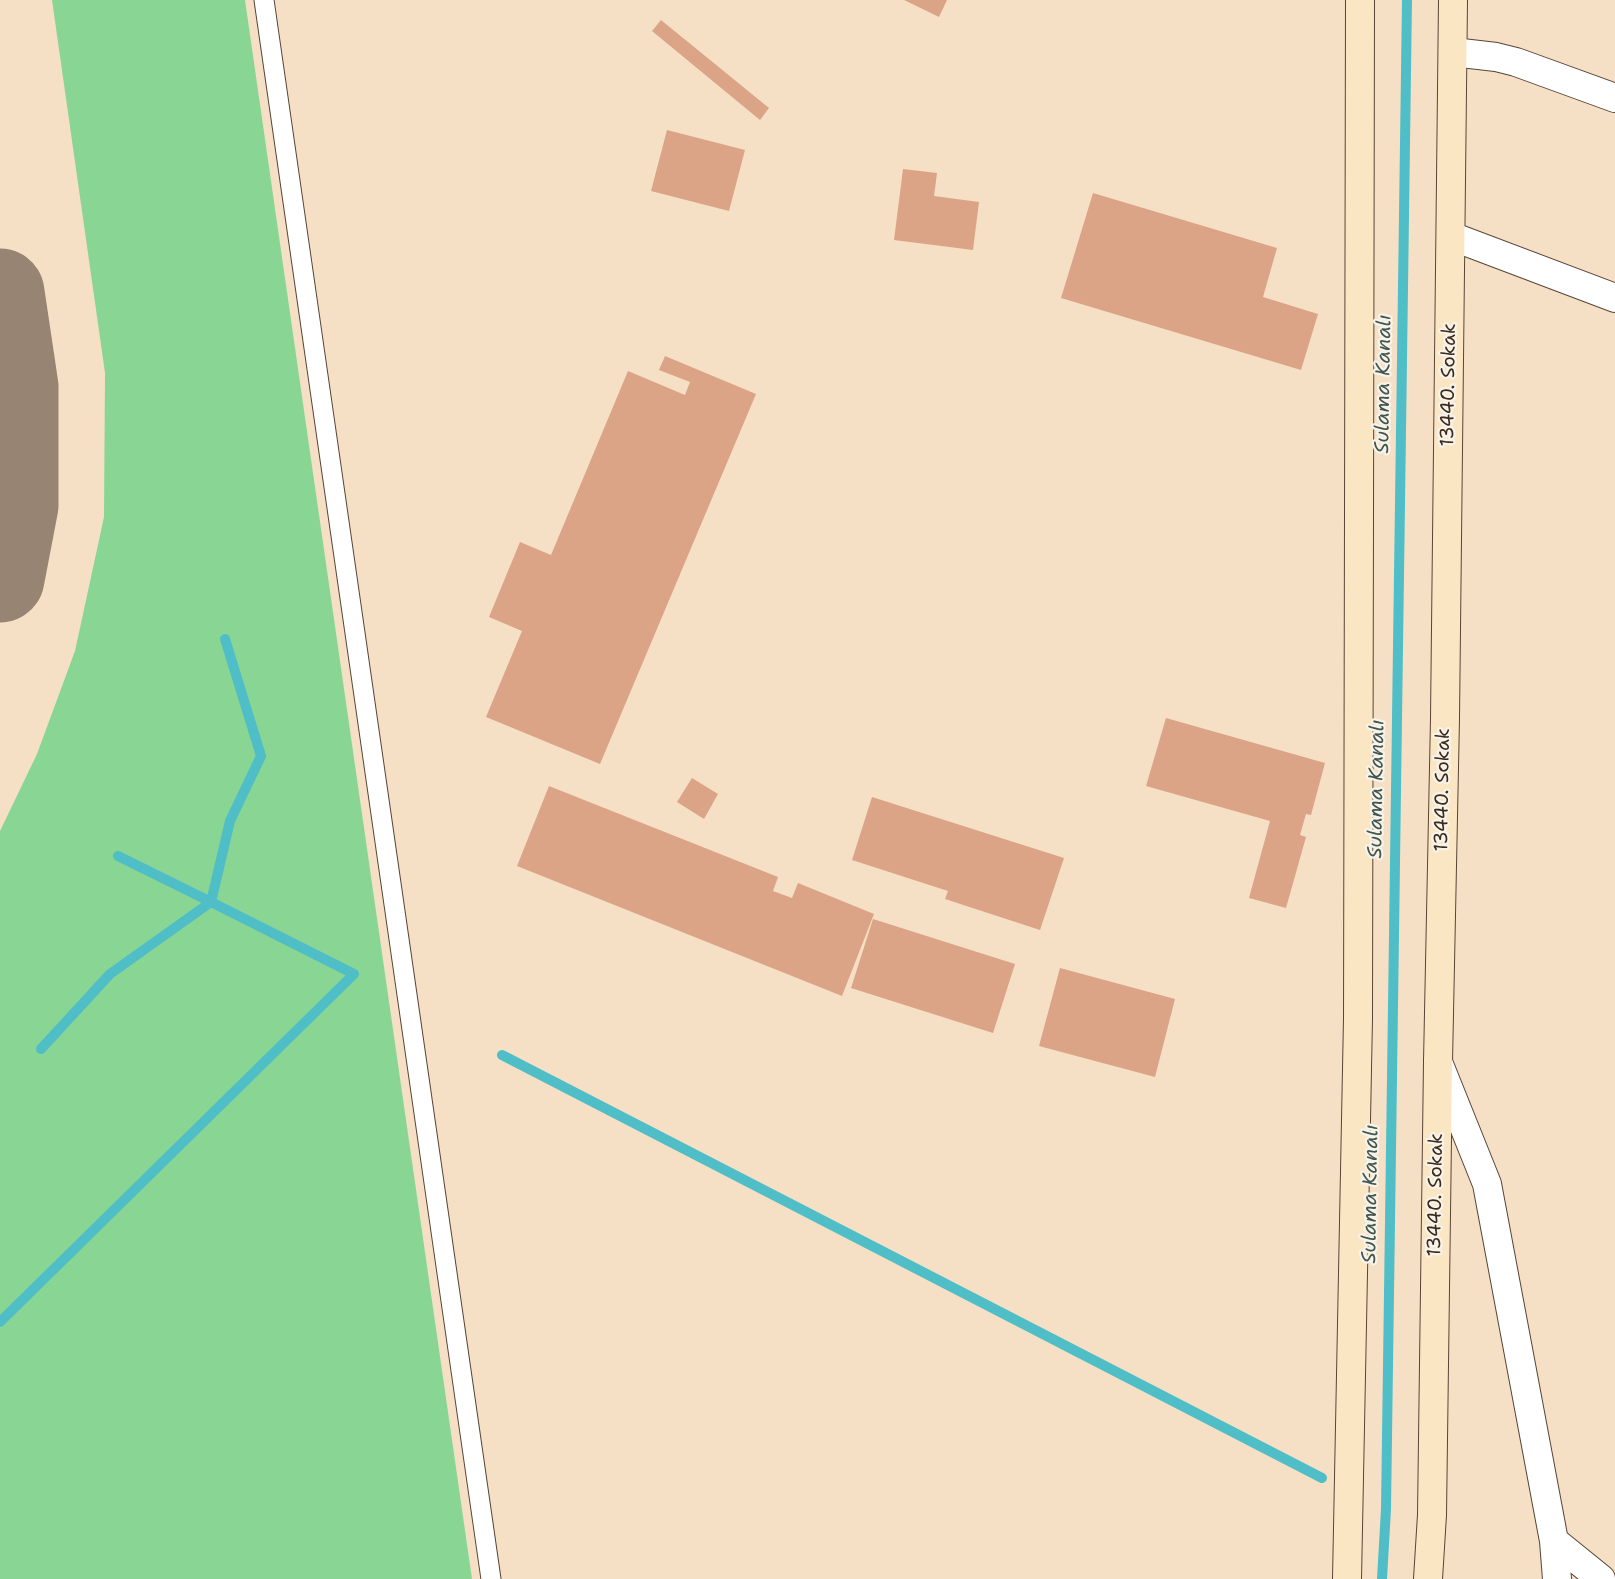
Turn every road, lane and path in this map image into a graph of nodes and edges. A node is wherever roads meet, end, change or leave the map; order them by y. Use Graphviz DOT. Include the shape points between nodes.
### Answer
graph roads {
  1 [pos="264,0"];
  2 [pos="1360,0"];
  3 [pos="1453,0"];
  4 [pos="1453,52"];
  5 [pos="1615,98"];
  6 [pos="1450,236"];
  7 [pos="1615,298"];
  8 [pos="1438,1062"];
  9 [pos="1554,1541"];
  10 [pos="491,1579"];
  11 [pos="1347,1579"];
  12 [pos="1428,1579"];
  13 [pos="1557,1579"];
  14 [pos="1600,1579"];
  1 -- 10 [label="lane"];
  2 -- 11 [label="main road" via="1358,1018"];
  3 -- 4 [label="main road, 13440. Sokak"];
  4 -- 5 [label="street" via="1496,56"];
  4 -- 6 [label="main road, 13440. Sokak"];
  6 -- 7 [label="street"];
  6 -- 8 [label="main road, 13440. Sokak"];
  8 -- 9 [label="street" via="1487,1184"];
  8 -- 12 [label="main road, 13440. Sokak" via="1432,1515"];
  9 -- 13 [label="street"];
  9 -- 14 [label="street"];
}
